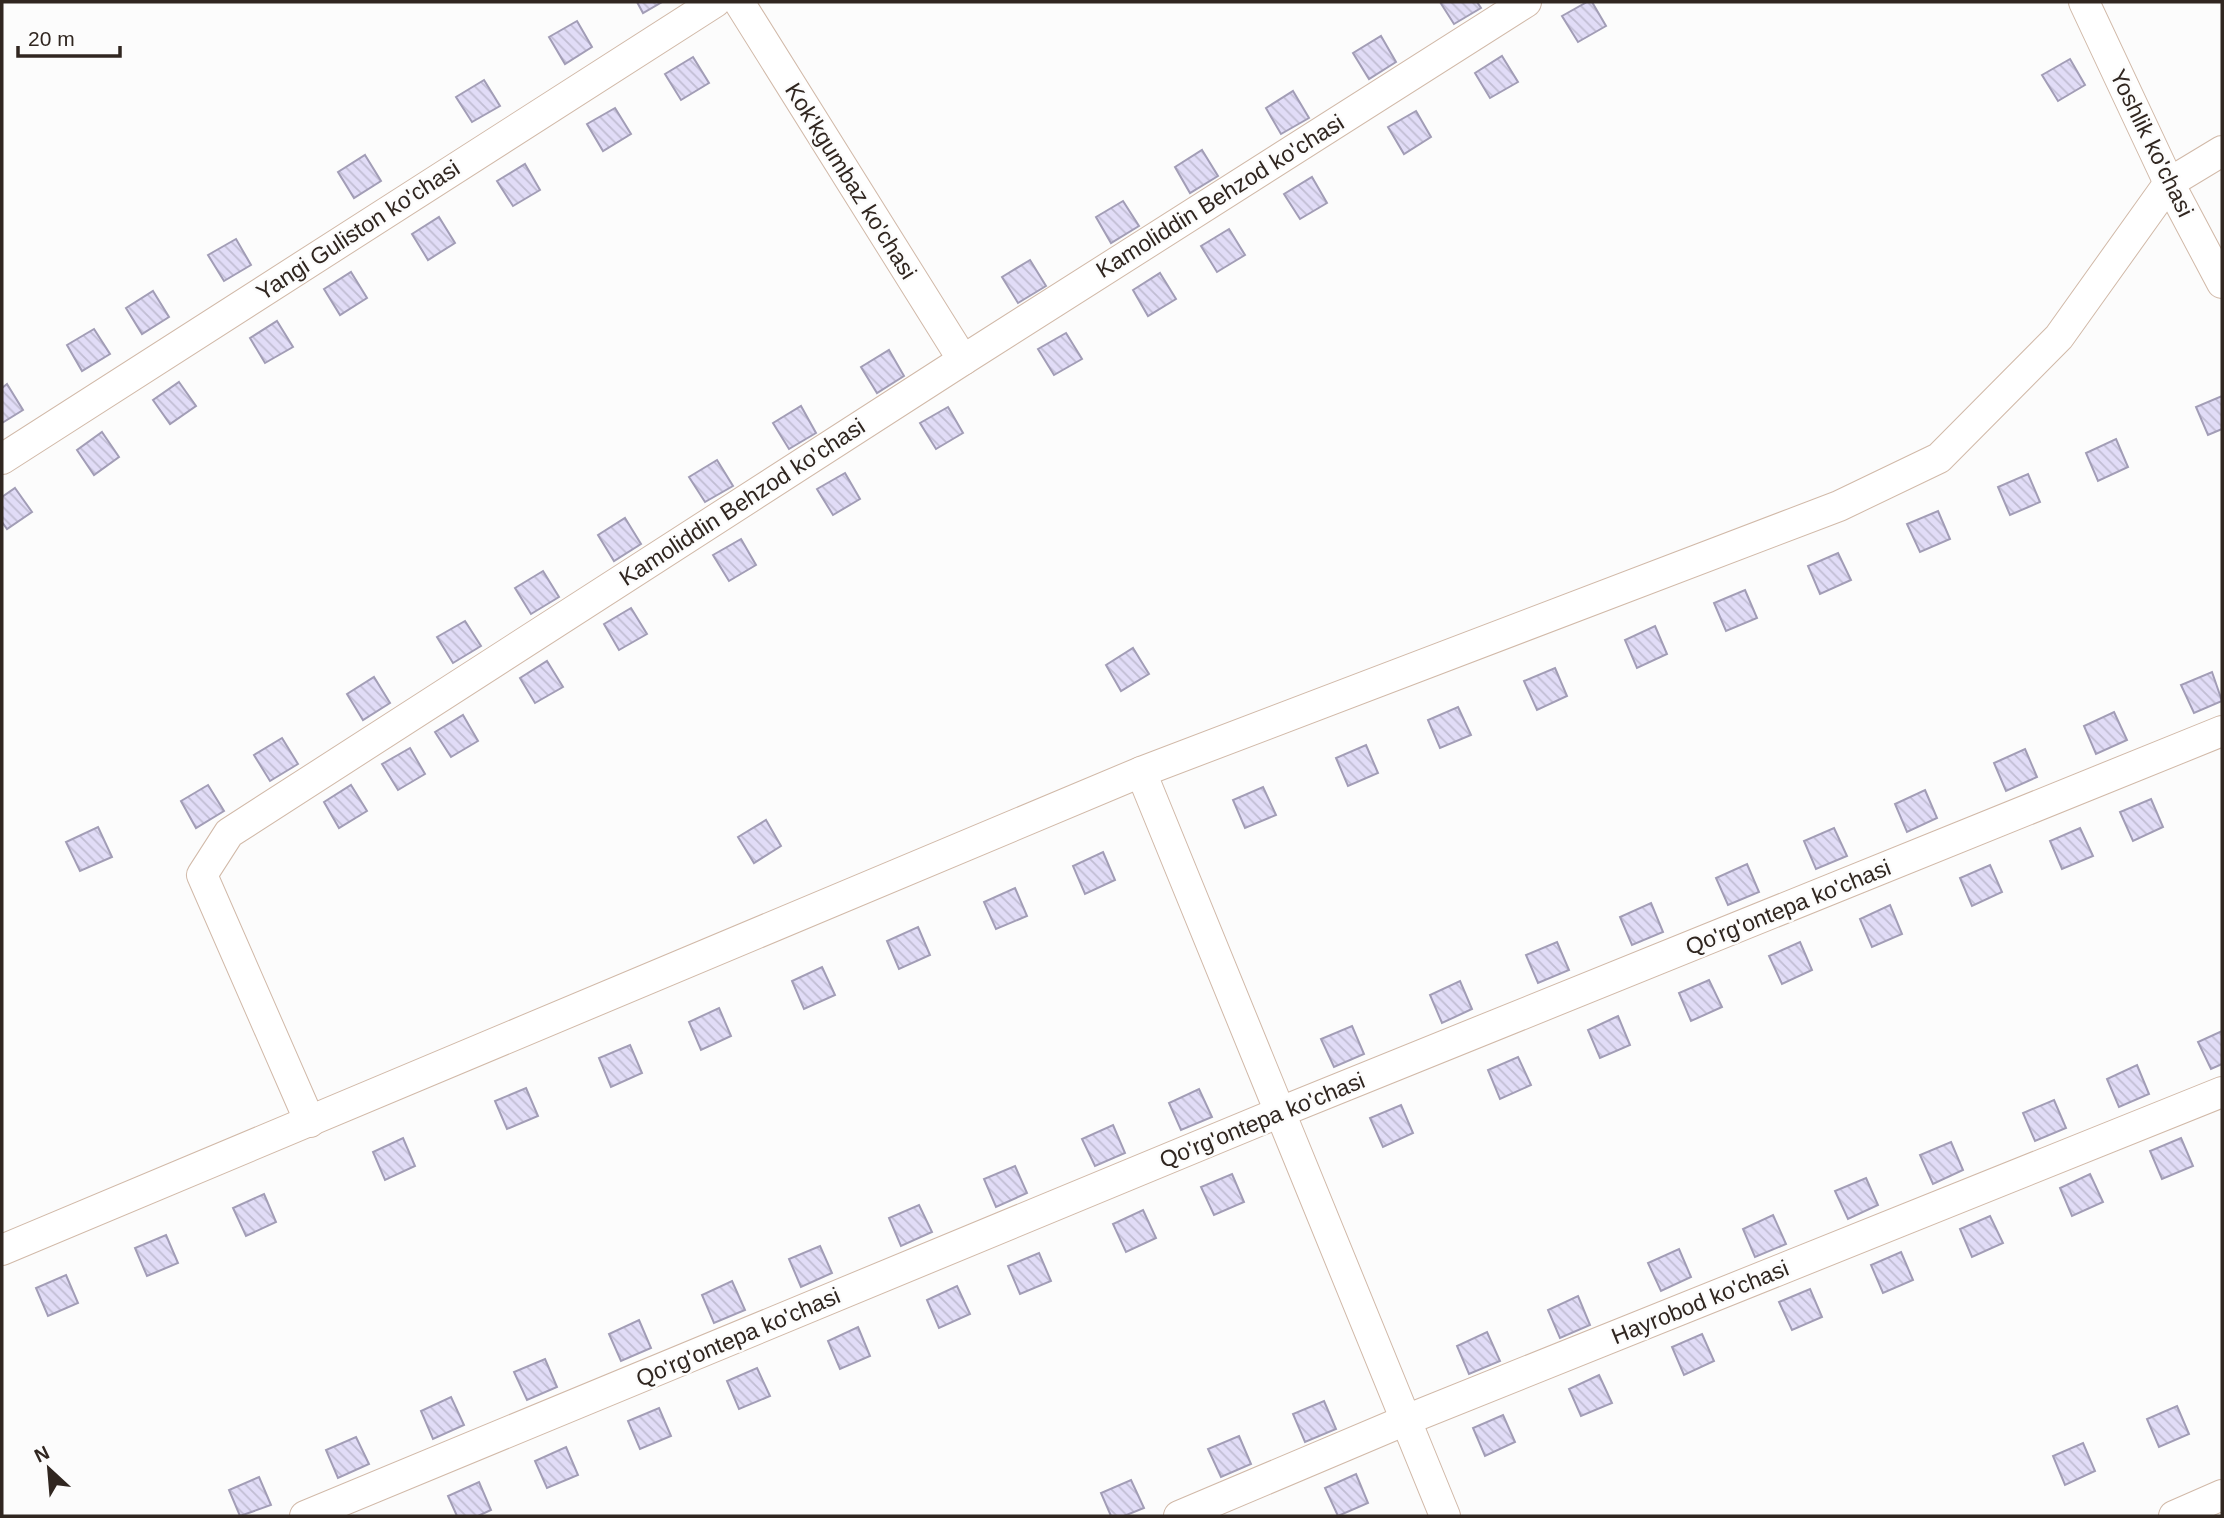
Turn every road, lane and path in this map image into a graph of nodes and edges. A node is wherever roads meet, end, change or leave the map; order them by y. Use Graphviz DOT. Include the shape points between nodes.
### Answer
graph roads {
  1 [pos="715,2"];
  2 [pos="739,2"];
  3 [pos="1526,2"];
  4 [pos="2084,2"];
  5 [pos="2222,151"];
  6 [pos="2169,183"];
  7 [pos="2222,283"];
  8 [pos="963,360"];
  9 [pos="2,459"];
  10 [pos="2222,731"];
  11 [pos="1140,772"];
  12 [pos="2222,1092"];
  13 [pos="1278,1113"];
  14 [pos="310,1122"];
  15 [pos="2,1250"];
  16 [pos="1406,1420"];
  17 [pos="2222,1495"];
  18 [pos="305,1516"];
  19 [pos="1179,1516"];
  20 [pos="1444,1516"];
  21 [pos="2175,1516"];
  1 -- 9 [label="street, Yangi Guliston ko'chasi"];
  2 -- 8 [label="street, Kok'kgumbaz ko'chasi"];
  3 -- 8 [label="street, Kamoliddin Behzod ko'chasi"];
  4 -- 6 [label="street, Yoshlik ko'chasi"];
  5 -- 6 [label="street"];
  6 -- 7 [label="street, Yoshlik ko'chasi"];
  6 -- 11 [label="street" via="2059,337 1939,458 1839,506"];
  8 -- 14 [label="street, Kamoliddin Behzod ko'chasi" via="229,833 202,875"];
  10 -- 13 [label="street, Qo'rg'ontepa ko'chasi"];
  11 -- 13 [label="street"];
  11 -- 14 [label="street"];
  12 -- 16 [label="street, Hayrobod ko'chasi"];
  13 -- 16 [label="street"];
  13 -- 18 [label="street, Qo'rg'ontepa ko'chasi"];
  14 -- 15 [label="street"];
  16 -- 19 [label="street, Hayrobod ko'chasi"];
  16 -- 20 [label="street"];
  17 -- 21 [label="street"];
}
